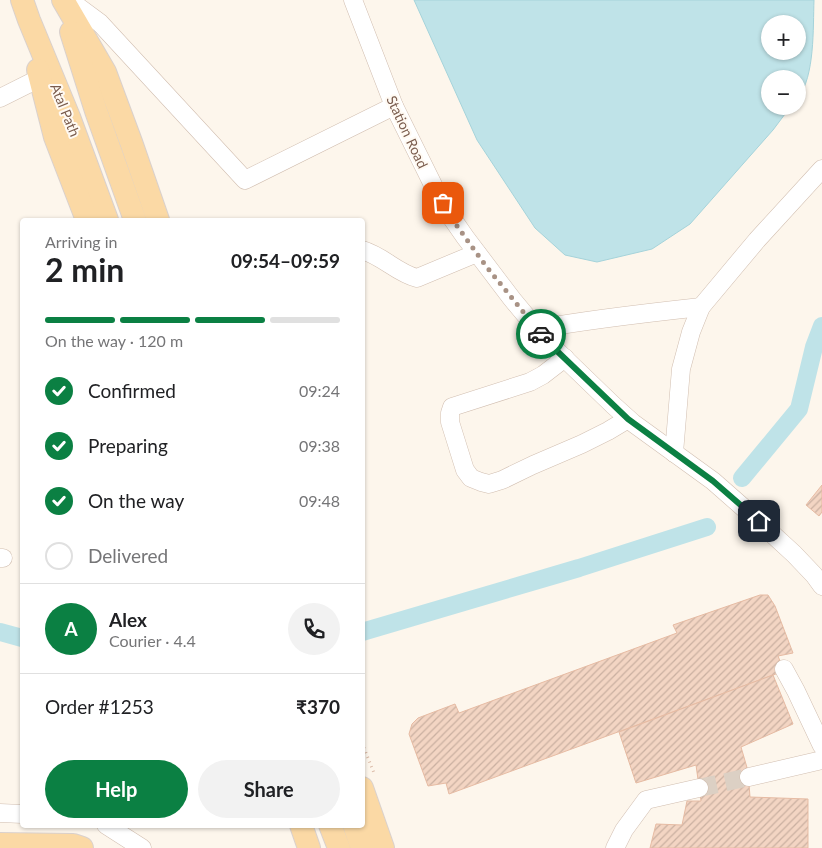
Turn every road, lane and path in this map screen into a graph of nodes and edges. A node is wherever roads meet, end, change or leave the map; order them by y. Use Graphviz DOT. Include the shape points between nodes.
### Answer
graph roads {
  1 [pos="62,0"];
  2 [pos="69,0"];
  3 [pos="353,0"];
  4 [pos="25,10"];
  5 [pos="39,80"];
  6 [pos="0,98"];
  7 [pos="394,106"];
  8 [pos="822,169"];
  9 [pos="86,218"];
  10 [pos="107,218"];
  11 [pos="134,218"];
  12 [pos="157,218"];
  13 [pos="365,251"];
  14 [pos="477,253"];
  15 [pos="701,307"];
  16 [pos="537,329"];
  17 [pos="565,358"];
  18 [pos="628,419"];
  19 [pos="674,453"];
  20 [pos="822,586"];
  21 [pos="784,669"];
  22 [pos="822,746"];
  23 [pos="822,760"];
  24 [pos="749,777"];
  25 [pos="699,788"];
  26 [pos="365,797"];
  27 [pos="0,813"];
  28 [pos="20,814"];
  29 [pos="111,828"];
  30 [pos="303,828"];
  31 [pos="331,828"];
  32 [pos="355,828"];
  33 [pos="0,844"];
  34 [pos="82,848"];
  35 [pos="142,848"];
  36 [pos="309,848"];
  37 [pos="339,848"];
  38 [pos="362,848"];
  39 [pos="383,848"];
  40 [pos="616,848"];
  1 -- 11 [label="main road, Atal Path" via="96,111"];
  1 -- 12 [label="main road" via="105,72"];
  2 -- 7 [label="street" via="100,23 245,180"];
  3 -- 7 [label="street, Station Road"];
  4 -- 5 [label="main road"];
  4 -- 10 [label="main road, Atal Path"];
  5 -- 6 [label="street"];
  5 -- 9 [label="main road" via="55,137"];
  7 -- 14 [label="street, Station Road" via="437,193"];
  8 -- 15 [label="street"];
  13 -- 14 [label="street" via="417,278"];
  14 -- 16 [label="street, Station Road"];
  15 -- 16 [label="street"];
  15 -- 19 [label="street" via="682,369"];
  16 -- 17 [label="street, Station Road"];
  17 -- 18 [label="street, Station Road"];
  17 -- 18 [label="street" via="530,382 452,407 450,422 470,478 489,484 502,480"];
  18 -- 19 [label="street, Station Road"];
  19 -- 20 [label="street, Station Road" via="759,521"];
  21 -- 22 [label="street"];
  23 -- 24 [label="street"];
  25 -- 40 [label="street" via="646,800 624,830"];
  26 -- 39 [label="main road"];
  27 -- 28 [label="street"];
  29 -- 35 [label="street"];
  30 -- 36 [label="main road"];
  31 -- 37 [label="main road"];
  32 -- 38 [label="main road"];
  33 -- 34 [label="main road" via="73,844"];
}
